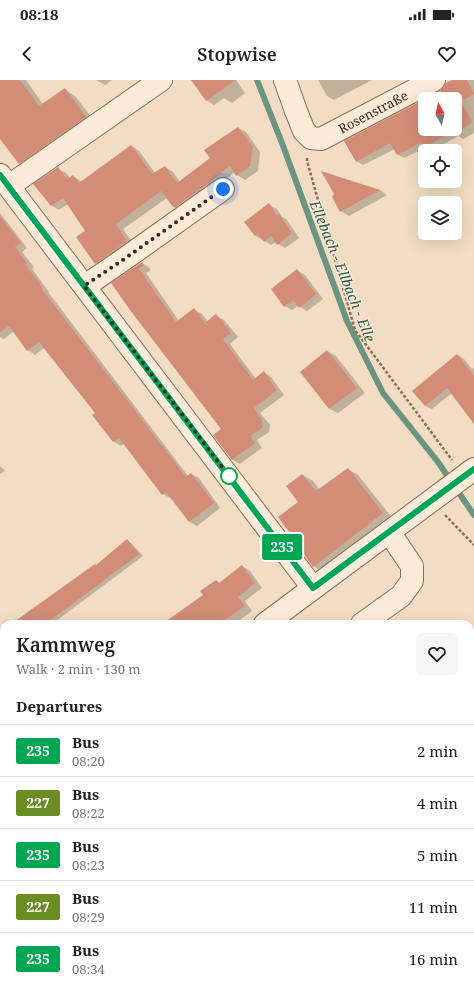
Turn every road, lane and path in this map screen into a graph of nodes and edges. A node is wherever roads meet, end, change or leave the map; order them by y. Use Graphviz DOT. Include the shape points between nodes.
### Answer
graph roads {
  1 [pos="161,80"];
  2 [pos="285,80"];
  3 [pos="434,80"];
  4 [pos="311,138"];
  5 [pos="4,181"];
  6 [pos="223,189"];
  7 [pos="84,286"];
  8 [pos="469,472"];
  9 [pos="431,500"];
  10 [pos="389,532"];
  11 [pos="474,545"];
  12 [pos="313,588"];
  13 [pos="270,620"];
  14 [pos="368,620"];
  1 -- 5 [label="street"];
  2 -- 4 [label="street" via="304,131"];
  3 -- 4 [label="street, Rosenstraße" via="320,139"];
  4 -- 8 [label="path" via="307,161 355,330"];
  5 -- 7 [label="street"];
  6 -- 7 [label="street"];
  7 -- 12 [label="street"];
  8 -- 9 [label="street"];
  9 -- 10 [label="street"];
  9 -- 11 [label="path"];
  10 -- 12 [label="street"];
  10 -- 14 [label="street" via="412,566 412,581 401,596"];
  12 -- 13 [label="street"];
}
